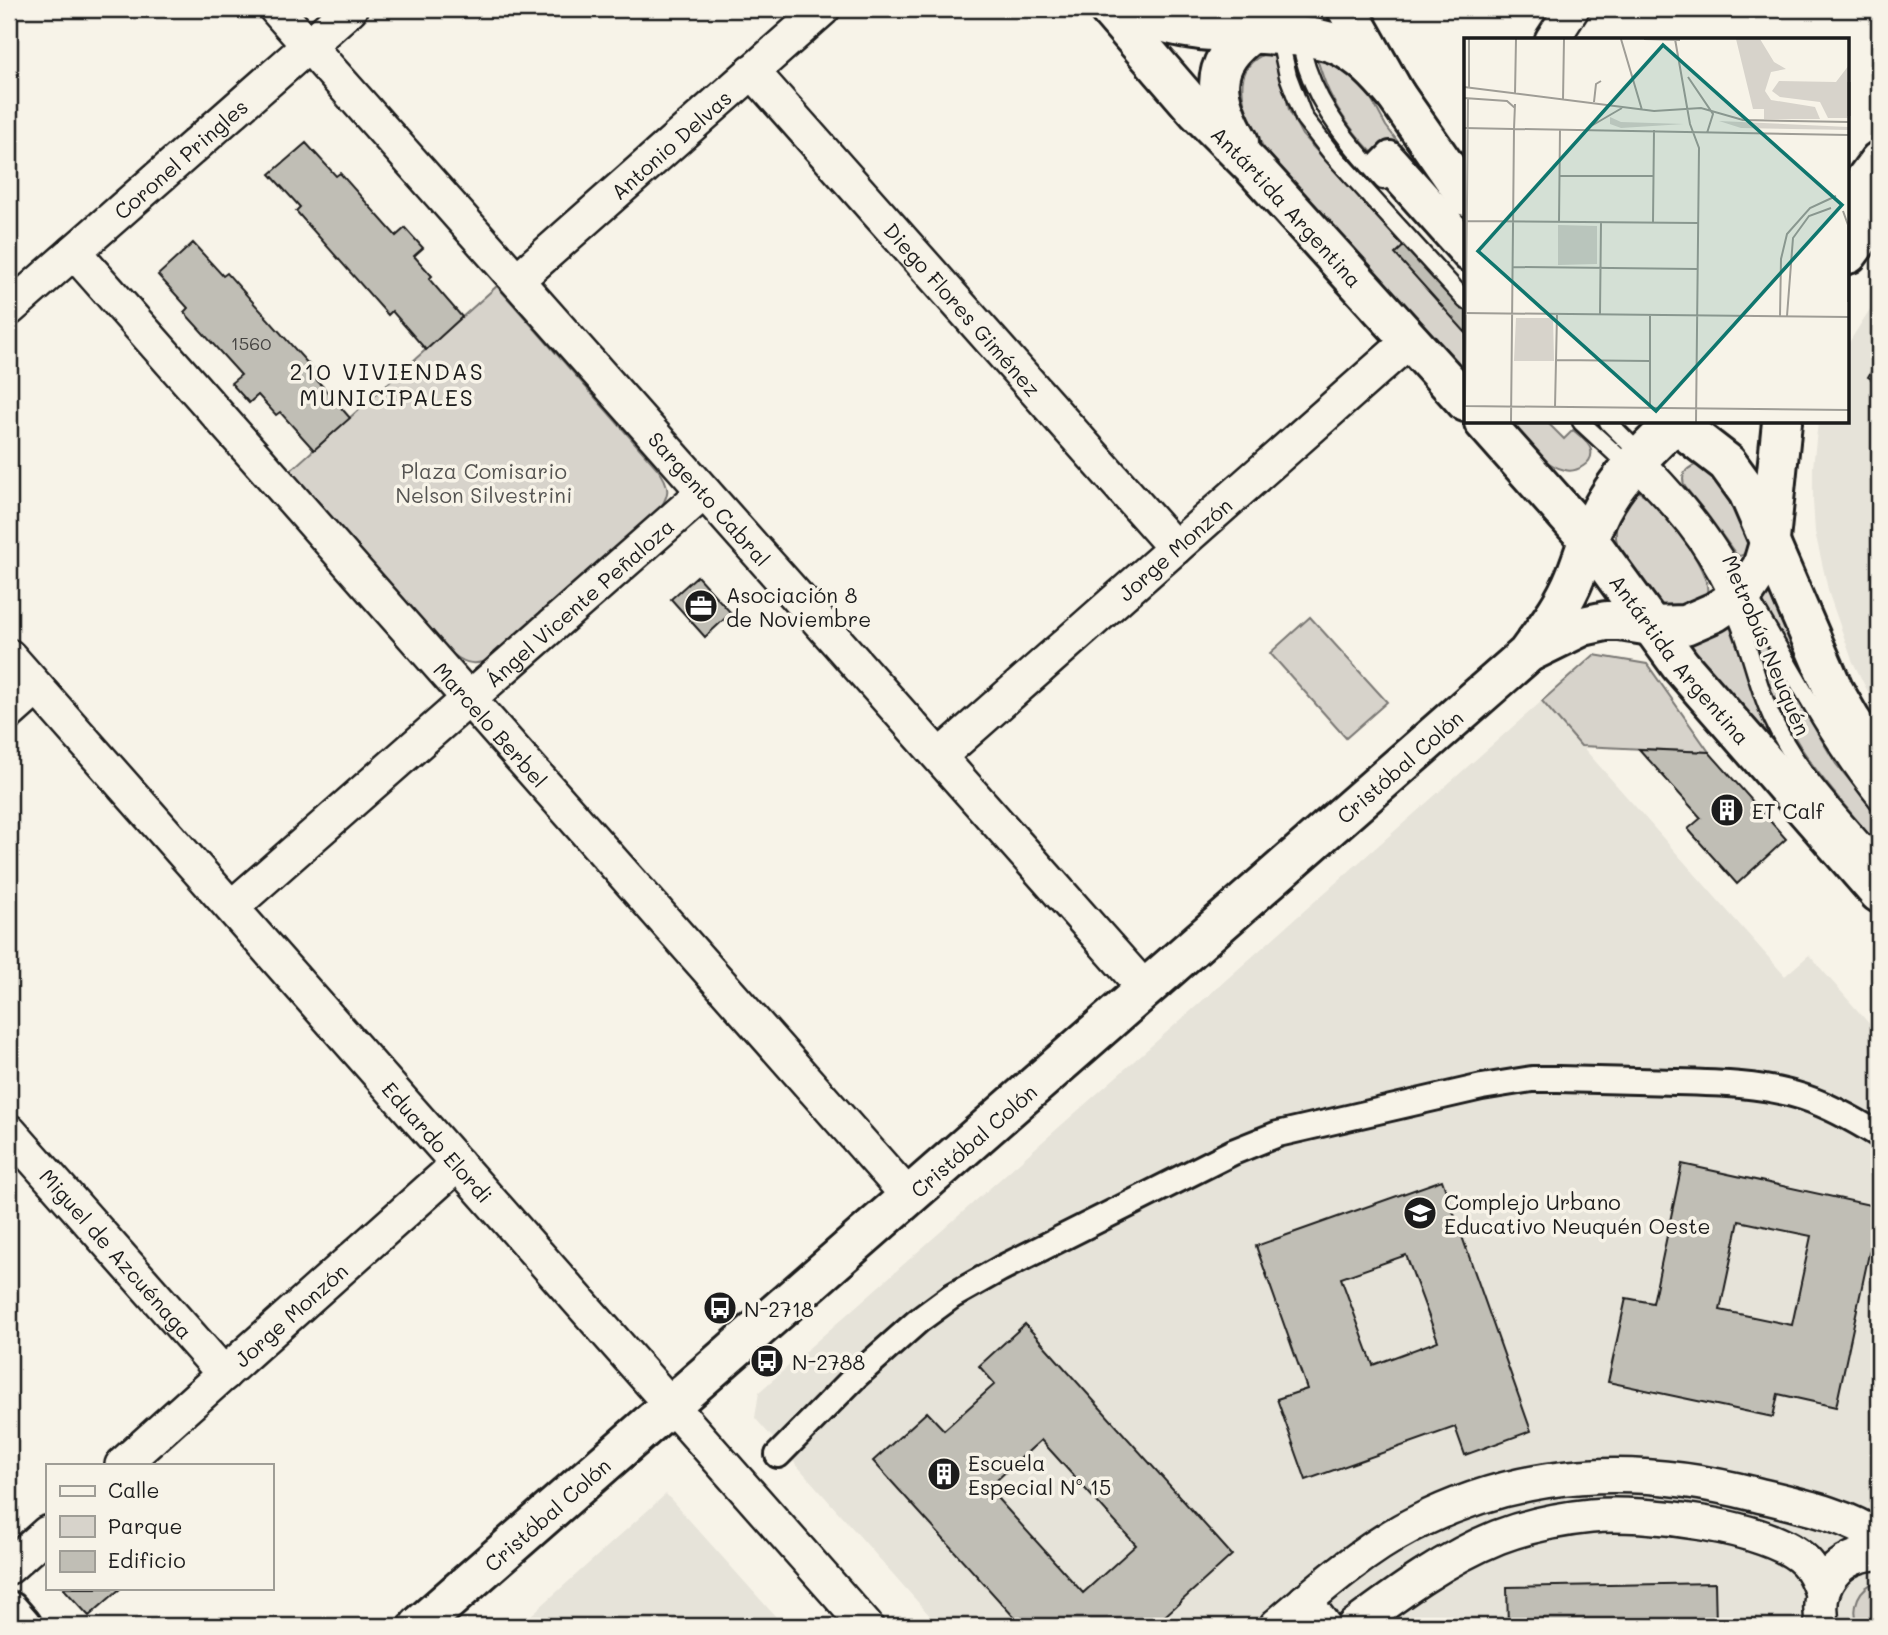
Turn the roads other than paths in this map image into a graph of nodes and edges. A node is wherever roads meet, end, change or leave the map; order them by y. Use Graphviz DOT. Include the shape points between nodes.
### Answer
graph roads {
  1 [pos="276,9"];
  2 [pos="350,9"];
  3 [pos="823,9"];
  4 [pos="1109,9"];
  5 [pos="1134,9"];
  6 [pos="1347,9"];
  7 [pos="1572,9"];
  8 [pos="1260,30"];
  9 [pos="1553,38"];
  10 [pos="309,45"];
  11 [pos="752,71"];
  12 [pos="1395,94"];
  13 [pos="1879,161"];
  14 [pos="1252,166"];
  15 [pos="1464,188"];
  16 [pos="1850,200"];
  17 [pos="1879,212"];
  18 [pos="1464,237"];
  19 [pos="1850,251"];
  20 [pos="74,252"];
  21 [pos="1464,256"];
  22 [pos="1464,272"];
  23 [pos="517,280"];
  24 [pos="1464,299"];
  25 [pos="9,309"];
  26 [pos="1410,340"];
  27 [pos="1464,400"];
  28 [pos="1486,424"];
  29 [pos="1584,424"];
  30 [pos="1609,424"];
  31 [pos="1673,424"];
  32 [pos="1678,424"];
  33 [pos="1782,424"];
  34 [pos="1637,463"];
  35 [pos="704,492"];
  36 [pos="1588,539"];
  37 [pos="1770,540"];
  38 [pos="1175,548"];
  39 [pos="1738,597"];
  40 [pos="1651,626"];
  41 [pos="1527,654"];
  42 [pos="9,656"];
  43 [pos="37,688"];
  44 [pos="469,699"];
  45 [pos="9,713"];
  46 [pos="940,756"];
  47 [pos="1879,762"];
  48 [pos="1879,803"];
  49 [pos="1879,860"];
  50 [pos="1879,893"];
  51 [pos="232,907"];
  52 [pos="1145,989"];
  53 [pos="9,1131"];
  54 [pos="1879,1135"];
  55 [pos="458,1164"];
  56 [pos="909,1196"];
  57 [pos="224,1374"];
  58 [pos="671,1405"];
  59 [pos="778,1455"];
  60 [pos="123,1464"];
  61 [pos="1539,1481"];
  62 [pos="1546,1522"];
  63 [pos="46,1534"];
  64 [pos="1879,1538"];
  65 [pos="1879,1553"];
  66 [pos="9,1567"];
  67 [pos="1822,1594"];
  68 [pos="9,1611"];
  69 [pos="1315,1614"];
  70 [pos="23,1626"];
  71 [pos="419,1626"];
  72 [pos="866,1626"];
  73 [pos="1276,1626"];
  74 [pos="1354,1626"];
  75 [pos="1822,1626"];
  1 -- 10 [label="street, Sargento Cabral"];
  2 -- 10 [label="street, Coronel Pringles"];
  3 -- 11 [label="street, Antonio Delvas"];
  4 -- 14 [label="main road, Antártida Argentina"];
  5 -- 8 [label="main road" via="1190,28"];
  6 -- 12 [label="main road"];
  7 -- 9 [label="street"];
  8 -- 12 [label="main road" via="1325,40 1353,53"];
  8 -- 14 [label="main road" via="1219,79 1222,106"];
  8 -- 22 [label="lane" via="1307,67 1339,130"];
  8 -- 24 [label="lane" via="1317,136"];
  10 -- 20 [label="street, Coronel Pringles"];
  10 -- 23 [label="street, Sargento Cabral"];
  11 -- 23 [label="street, Antonio Delvas"];
  11 -- 38 [label="street, Diego Flores Giménez"];
  12 -- 15 [label="main road"];
  13 -- 16 [label="main road"];
  14 -- 26 [label="main road, Antártida Argentina"];
  17 -- 19 [label="main road"];
  18 -- 21 [label="street" via="1390,154 1381,163"];
  20 -- 25 [label="street, Coronel Pringles"];
  20 -- 44 [label="street, Marcelo Berbel"];
  23 -- 35 [label="street, Sargento Cabral"];
  26 -- 27 [label="main road, Antártida Argentina"];
  26 -- 38 [label="street, Jorge Monzón"];
  28 -- 36 [label="main road, Antártida Argentina"];
  29 -- 34 [label="lane, Metrobús Neuquén"];
  30 -- 34 [label="lane, Metrobús Neuquén"];
  31 -- 34 [label="main road, Cristóbal Colón"];
  32 -- 37 [label="main road" via="1727,463 1748,492"];
  33 -- 37 [label="main road, Cristóbal Colón"];
  34 -- 36 [label="main road, Cristóbal Colón" via="1608,496"];
  34 -- 39 [label="lane, Metrobús Neuquén" via="1686,502 1714,541"];
  35 -- 44 [label="street, Ángel Vicente Peñaloza"];
  35 -- 46 [label="street, Sargento Cabral"];
  36 -- 40 [label="main road, Antártida Argentina"];
  36 -- 41 [label="main road, Cristóbal Colón" via="1569,590"];
  37 -- 39 [label="main road, Cristóbal Colón" via="1762,567"];
  37 -- 47 [label="main road" via="1833,689"];
  38 -- 46 [label="street, Jorge Monzón"];
  39 -- 40 [label="main road, Cristóbal Colón" via="1685,625"];
  39 -- 48 [label="lane, Metrobús Neuquén"];
  39 -- 49 [label="lane, Metrobús Neuquén" via="1741,626 1767,706 1787,746"];
  40 -- 41 [label="main road, Cristóbal Colón" via="1594,623"];
  40 -- 50 [label="main road, Antártida Argentina"];
  41 -- 52 [label="main road, Cristóbal Colón"];
  42 -- 43 [label="street, Eduardo Elordi"];
  43 -- 45 [label="street"];
  43 -- 51 [label="street, Eduardo Elordi"];
  44 -- 51 [label="street, Ángel Vicente Peñaloza"];
  44 -- 56 [label="street, Marcelo Berbel"];
  46 -- 52 [label="street, Sargento Cabral"];
  51 -- 55 [label="street, Eduardo Elordi"];
  52 -- 56 [label="main road, Cristóbal Colón"];
  53 -- 57 [label="street, Miguel de Azcuénaga"];
  54 -- 59 [label="street" via="1832,1108 1759,1087 1558,1079 1482,1087 1278,1134 1233,1152 952,1296 856,1376"];
  55 -- 57 [label="street, Jorge Monzón"];
  55 -- 58 [label="street, Eduardo Elordi"];
  56 -- 58 [label="main road, Cristóbal Colón"];
  57 -- 60 [label="street, Jorge Monzón"];
  58 -- 71 [label="main road, Cristóbal Colón"];
  58 -- 72 [label="street, Eduardo Elordi"];
  61 -- 62 [label="street"];
  61 -- 64 [label="street" via="1635,1474 1681,1479 1812,1510 1848,1521"];
  61 -- 69 [label="street" via="1492,1492 1410,1526 1346,1568"];
  62 -- 67 [label="street" via="1637,1516 1734,1530 1782,1546 1804,1560"];
  62 -- 74 [label="street" via="1498,1537 1457,1557"];
  63 -- 66 [label="street"];
  65 -- 67 [label="street" via="1843,1563"];
  67 -- 75 [label="street"];
  68 -- 70 [label="main road"];
  69 -- 73 [label="street"];
}
